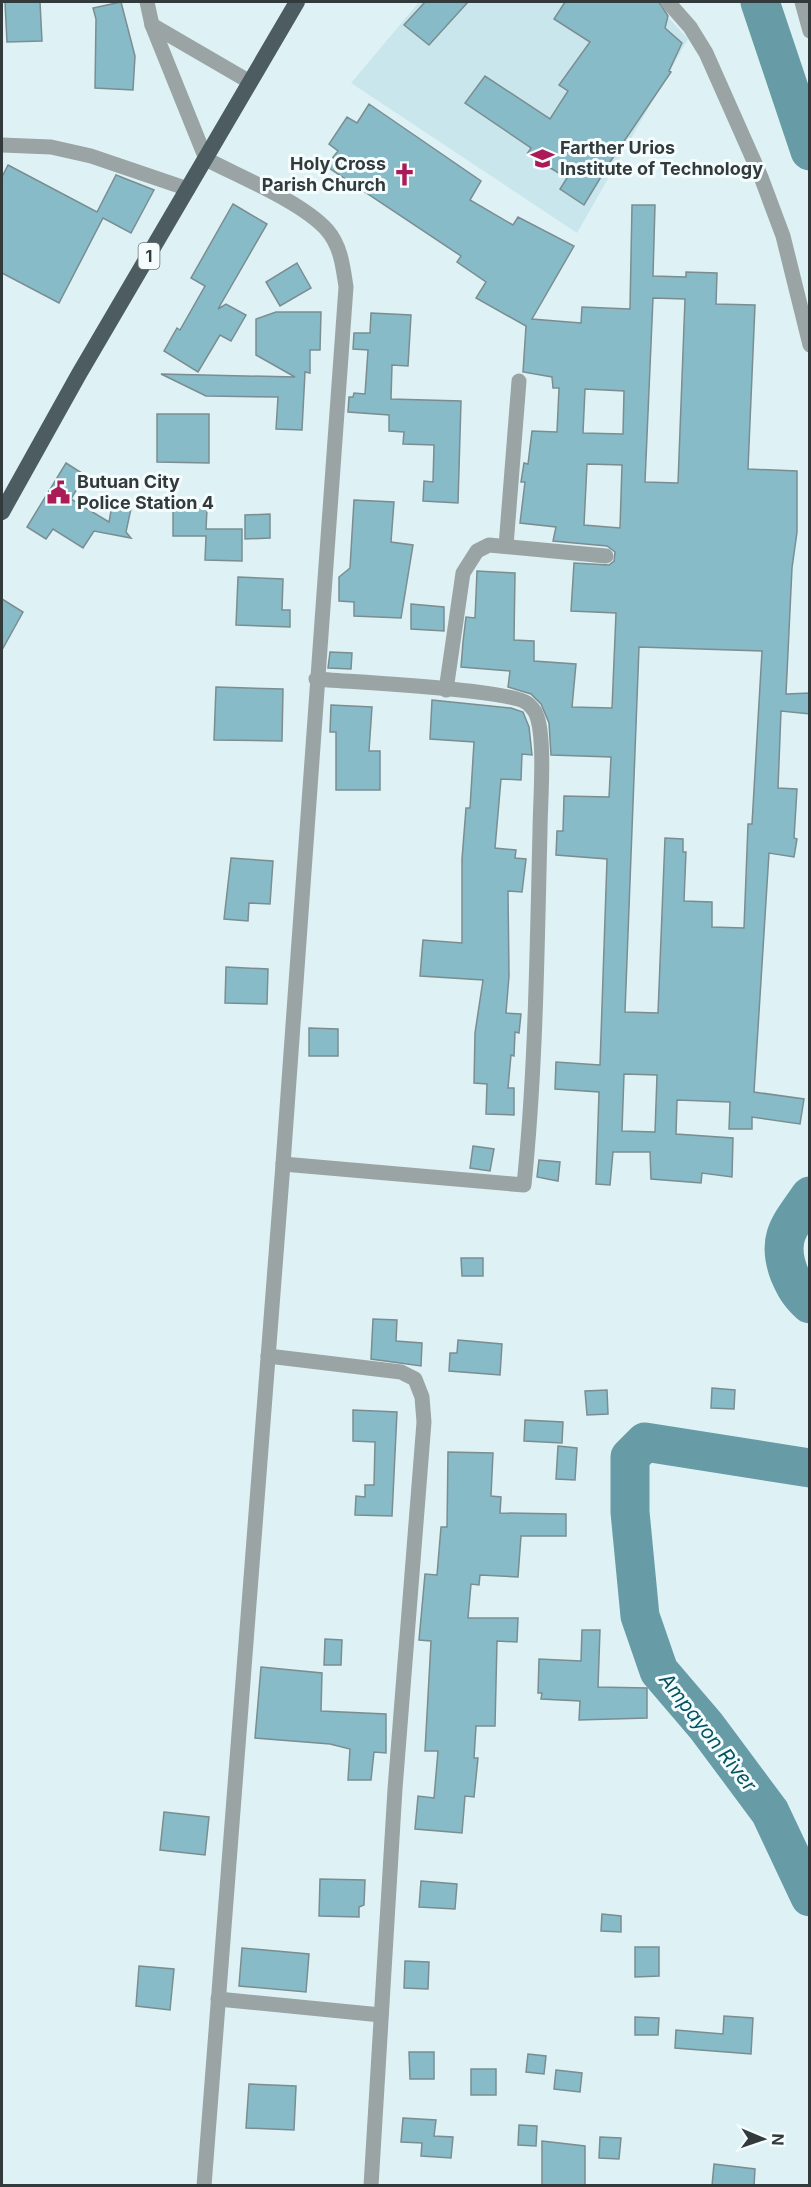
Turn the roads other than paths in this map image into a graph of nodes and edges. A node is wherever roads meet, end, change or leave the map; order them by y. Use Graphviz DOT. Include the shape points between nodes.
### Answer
graph roads {
  1 [pos="147,2"];
  2 [pos="297,2"];
  3 [pos="668,2"];
  4 [pos="802,2"];
  5 [pos="152,25"];
  6 [pos="810,31"];
  7 [pos="250,82"];
  8 [pos="2,145"];
  9 [pos="206,159"];
  10 [pos="188,189"];
  11 [pos="810,345"];
  12 [pos="519,381"];
  13 [pos="2,512"];
  14 [pos="506,546"];
  15 [pos="606,556"];
  16 [pos="316,679"];
  17 [pos="446,690"];
  18 [pos="283,1164"];
  19 [pos="268,1356"];
  20 [pos="218,1999"];
  21 [pos="381,2014"];
  22 [pos="204,2186"];
  23 [pos="370,2186"];
  1 -- 5 [label="street"];
  2 -- 7 [label="highway, 1"];
  3 -- 11 [label="street" via="706,53 761,177 783,236"];
  4 -- 6 [label="street"];
  5 -- 7 [label="street"];
  5 -- 9 [label="street"];
  7 -- 9 [label="highway, 1"];
  8 -- 10 [label="street" via="51,147 91,156"];
  9 -- 10 [label="highway, 1"];
  9 -- 16 [label="street" via="304,211 327,231 341,256 346,287"];
  10 -- 13 [label="highway, 1"];
  12 -- 14 [label="street"];
  14 -- 15 [label="street"];
  14 -- 17 [label="street" via="489,545 477,551 464,573"];
  16 -- 17 [label="street"];
  16 -- 18 [label="street"];
  17 -- 18 [label="street" via="517,698 536,713 539,732 536,1023 524,1185"];
  18 -- 19 [label="street"];
  19 -- 20 [label="street"];
  19 -- 21 [label="street" via="401,1372 415,1379 422,1397 424,1422"];
  20 -- 21 [label="street"];
  20 -- 22 [label="street"];
  21 -- 23 [label="street"];
}
